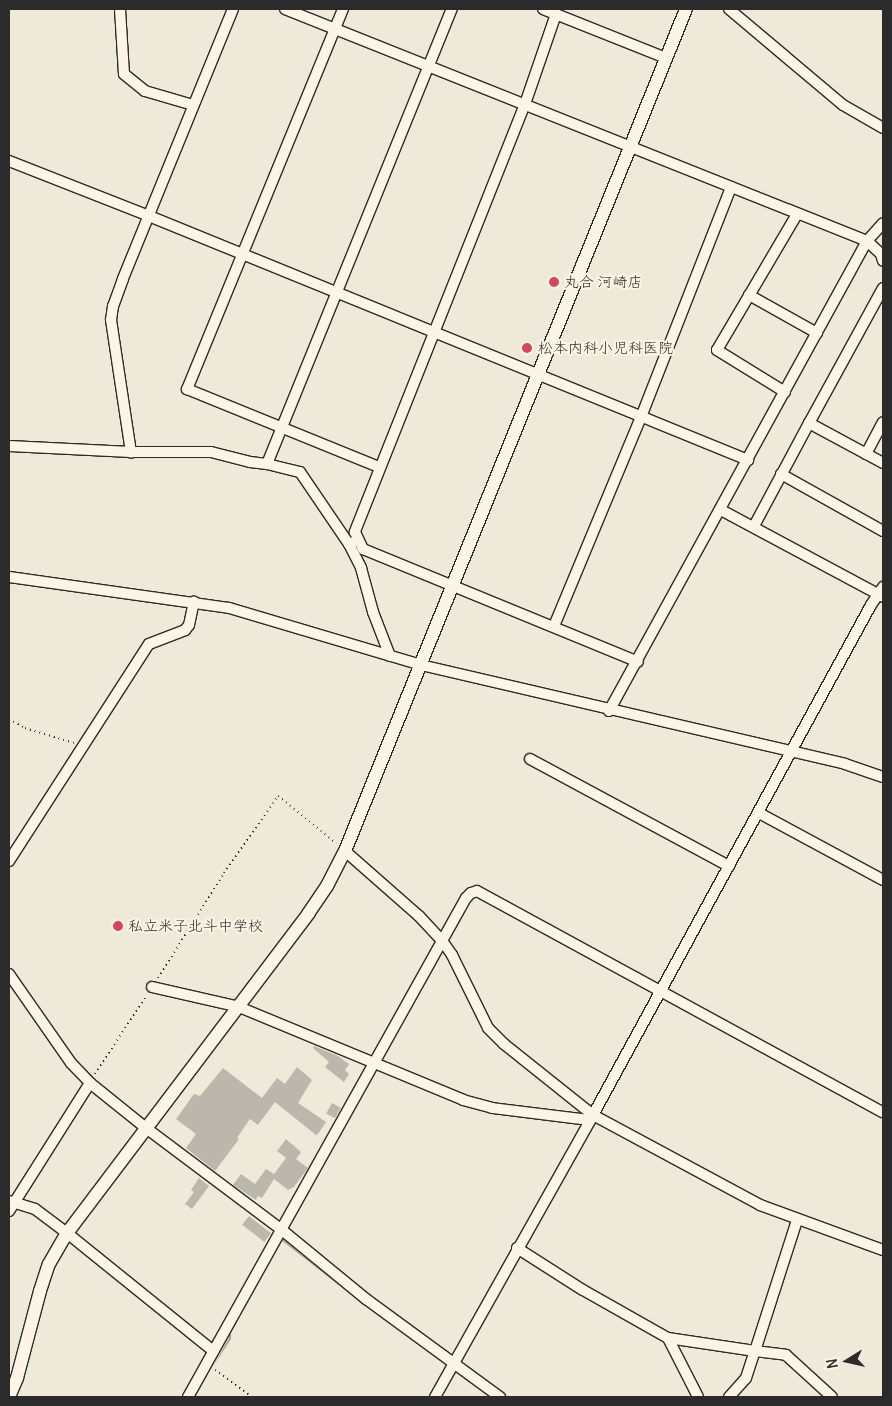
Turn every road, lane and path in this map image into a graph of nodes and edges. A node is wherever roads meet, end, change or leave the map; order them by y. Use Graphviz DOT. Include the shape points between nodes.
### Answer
graph roads {
  1 [pos="120,9"];
  2 [pos="232,9"];
  3 [pos="285,9"];
  4 [pos="343,9"];
  5 [pos="452,9"];
  6 [pos="543,9"];
  7 [pos="686,9"];
  8 [pos="729,9"];
  9 [pos="556,14"];
  10 [pos="334,29"];
  11 [pos="666,58"];
  12 [pos="430,65"];
  13 [pos="526,104"];
  14 [pos="193,105"];
  15 [pos="883,128"];
  16 [pos="632,147"];
  17 [pos="9,161"];
  18 [pos="731,187"];
  19 [pos="797,214"];
  20 [pos="149,216"];
  21 [pos="883,223"];
  22 [pos="867,241"];
  23 [pos="242,255"];
  24 [pos="883,261"];
  25 [pos="883,288"];
  26 [pos="337,294"];
  27 [pos="749,295"];
  28 [pos="435,333"];
  29 [pos="817,333"];
  30 [pos="539,374"];
  31 [pos="785,392"];
  32 [pos="641,417"];
  33 [pos="883,422"];
  34 [pos="809,423"];
  35 [pos="282,428"];
  36 [pos="9,446"];
  37 [pos="131,452"];
  38 [pos="866,454"];
  39 [pos="748,460"];
  40 [pos="883,463"];
  41 [pos="268,464"];
  42 [pos="379,468"];
  43 [pos="781,474"];
  44 [pos="721,510"];
  45 [pos="754,526"];
  46 [pos="883,530"];
  47 [pos="354,542"];
  48 [pos="9,577"];
  49 [pos="453,586"];
  50 [pos="882,593"];
  51 [pos="194,602"];
  52 [pos="554,626"];
  53 [pos="390,656"];
  54 [pos="638,662"];
  55 [pos="421,665"];
  56 [pos="609,711"];
  57 [pos="9,718"];
  58 [pos="82,745"];
  59 [pos="791,752"];
  60 [pos="530,759"];
  61 [pos="883,777"];
  62 [pos="759,813"];
  63 [pos="345,851"];
  64 [pos="9,861"];
  65 [pos="729,866"];
  66 [pos="883,880"];
  67 [pos="443,942"];
  68 [pos="9,974"];
  69 [pos="152,987"];
  70 [pos="662,990"];
  71 [pos="239,1007"];
  72 [pos="376,1062"];
  73 [pos="90,1083"];
  74 [pos="883,1112"];
  75 [pos="591,1118"];
  76 [pos="146,1128"];
  77 [pos="12,1201"];
  78 [pos="9,1211"];
  79 [pos="797,1220"];
  80 [pos="282,1230"];
  81 [pos="67,1233"];
  82 [pos="517,1248"];
  83 [pos="883,1250"];
  84 [pos="668,1338"];
  85 [pos="213,1351"];
  86 [pos="755,1351"];
  87 [pos="206,1364"];
  88 [pos="454,1364"];
  89 [pos="9,1397"];
  90 [pos="188,1397"];
  91 [pos="252,1397"];
  92 [pos="435,1397"];
  93 [pos="500,1397"];
  94 [pos="698,1397"];
  95 [pos="729,1397"];
  96 [pos="832,1397"];
  1 -- 14 [label="street" via="124,74 144,91"];
  2 -- 14 [label="street"];
  3 -- 10 [label="street"];
  4 -- 10 [label="street"];
  5 -- 12 [label="street"];
  6 -- 9 [label="street"];
  7 -- 11 [label="street"];
  8 -- 15 [label="street" via="844,105"];
  9 -- 11 [label="street"];
  9 -- 13 [label="street"];
  10 -- 12 [label="street"];
  10 -- 23 [label="street"];
  11 -- 16 [label="street"];
  12 -- 13 [label="street"];
  12 -- 26 [label="street"];
  13 -- 16 [label="street"];
  13 -- 28 [label="street"];
  14 -- 20 [label="street"];
  16 -- 18 [label="street"];
  16 -- 30 [label="street"];
  17 -- 20 [label="street"];
  18 -- 19 [label="street"];
  18 -- 32 [label="street"];
  19 -- 22 [label="street"];
  19 -- 27 [label="street"];
  20 -- 23 [label="street"];
  20 -- 37 [label="street" via="112,306 111,320"];
  21 -- 22 [label="street"];
  22 -- 24 [label="street" via="881,254"];
  22 -- 29 [label="street"];
  23 -- 26 [label="street"];
  23 -- 35 [label="street" via="187,389"];
  25 -- 34 [label="street"];
  26 -- 28 [label="street"];
  26 -- 35 [label="street"];
  27 -- 29 [label="street"];
  27 -- 31 [label="street" via="717,350"];
  28 -- 30 [label="street"];
  28 -- 42 [label="street"];
  29 -- 31 [label="street"];
  30 -- 32 [label="street"];
  30 -- 49 [label="street"];
  31 -- 39 [label="street"];
  32 -- 39 [label="street"];
  32 -- 52 [label="street"];
  33 -- 38 [label="street"];
  34 -- 38 [label="street"];
  34 -- 43 [label="street"];
  35 -- 41 [label="street"];
  35 -- 42 [label="street"];
  36 -- 37 [label="street"];
  37 -- 41 [label="street" via="211,452"];
  38 -- 40 [label="street"];
  39 -- 44 [label="street"];
  41 -- 47 [label="street" via="300,472"];
  42 -- 47 [label="street"];
  43 -- 45 [label="street"];
  43 -- 46 [label="street"];
  44 -- 45 [label="street"];
  44 -- 54 [label="street"];
  45 -- 50 [label="street"];
  47 -- 49 [label="street" via="363,549"];
  47 -- 53 [label="street"];
  48 -- 51 [label="street"];
  49 -- 52 [label="street"];
  49 -- 55 [label="street"];
  50 -- 59 [label="street" via="871,605"];
  51 -- 53 [label="street" via="229,608"];
  51 -- 58 [label="street" via="185,630 148,644"];
  52 -- 54 [label="street"];
  53 -- 55 [label="street"];
  54 -- 56 [label="street"];
  55 -- 56 [label="street"];
  55 -- 63 [label="street"];
  56 -- 59 [label="street"];
  57 -- 58 [label="path" via="25,728"];
  58 -- 64 [label="street"];
  59 -- 61 [label="street" via="845,764"];
  59 -- 62 [label="street"];
  60 -- 65 [label="street"];
  62 -- 65 [label="street"];
  62 -- 66 [label="street"];
  63 -- 67 [label="street" via="419,916"];
  63 -- 69 [label="path" via="278,796 224,873"];
  63 -- 71 [label="street" via="327,886"];
  65 -- 70 [label="street"];
  67 -- 70 [label="street" via="466,898 477,891"];
  67 -- 72 [label="street"];
  67 -- 75 [label="street" via="488,1028"];
  68 -- 73 [label="street" via="71,1063"];
  69 -- 71 [label="street"];
  69 -- 73 [label="path"];
  70 -- 74 [label="street"];
  70 -- 75 [label="street"];
  71 -- 72 [label="street"];
  71 -- 76 [label="street"];
  72 -- 75 [label="street" via="463,1100 492,1108 539,1116"];
  72 -- 80 [label="street"];
  73 -- 76 [label="street"];
  73 -- 77 [label="street"];
  75 -- 79 [label="street" via="760,1205"];
  75 -- 82 [label="street"];
  76 -- 80 [label="street"];
  76 -- 81 [label="street"];
  77 -- 78 [label="street"];
  77 -- 81 [label="street" via="35,1209"];
  79 -- 83 [label="street"];
  79 -- 86 [label="street"];
  80 -- 85 [label="street"];
  80 -- 88 [label="street" via="366,1299"];
  81 -- 85 [label="street"];
  81 -- 89 [label="street" via="49,1264"];
  82 -- 84 [label="street"];
  82 -- 88 [label="street"];
  84 -- 86 [label="street"];
  84 -- 94 [label="street"];
  85 -- 87 [label="street"];
  86 -- 95 [label="street" via="746,1378"];
  86 -- 96 [label="street" via="786,1355"];
  87 -- 90 [label="street"];
  87 -- 91 [label="path"];
  88 -- 92 [label="street"];
  88 -- 93 [label="street"];
}
